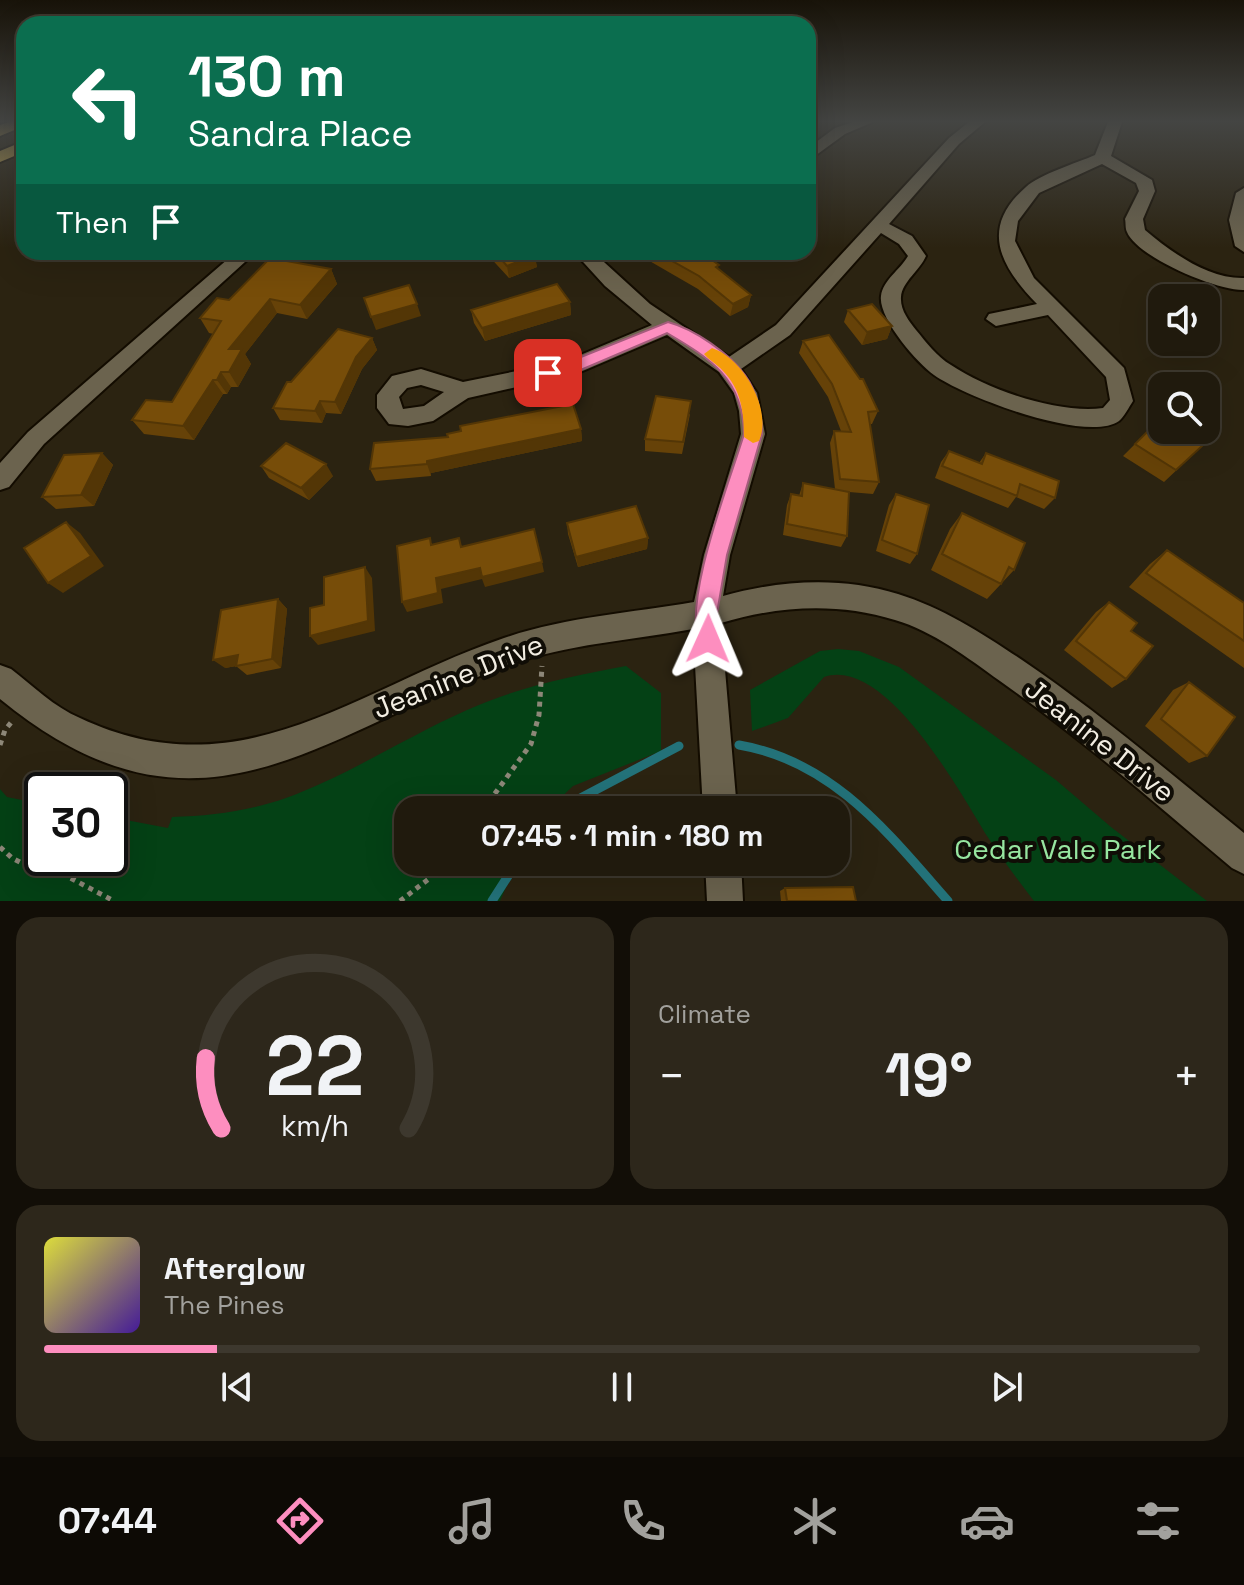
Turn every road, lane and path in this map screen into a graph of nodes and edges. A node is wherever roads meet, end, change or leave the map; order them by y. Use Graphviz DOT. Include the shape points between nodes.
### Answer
graph roads {
  1 [pos="933,164"];
  2 [pos="1089,164"];
  3 [pos="1114,164"];
  4 [pos="1244,193"];
  5 [pos="877,225"];
  6 [pos="1244,246"];
  7 [pos="238,260"];
  8 [pos="591,260"];
  9 [pos="1244,284"];
  10 [pos="1051,308"];
  11 [pos="996,319"];
  12 [pos="668,327"];
  13 [pos="729,367"];
  14 [pos="461,391"];
  15 [pos="0,480"];
  16 [pos="706,613"];
  17 [pos="548,639"];
  18 [pos="0,680"];
  19 [pos="493,796"];
  20 [pos="719,796"];
  21 [pos="0,847"];
  22 [pos="1244,856"];
  23 [pos="432,876"];
  24 [pos="724,876"];
  25 [pos="114,901"];
  26 [pos="400,901"];
  27 [pos="725,901"];
  1 -- 5 [label="street"];
  2 -- 10 [label="street" via="1033,189 1009,221 1006,241 1016,265"];
  3 -- 9 [label="street" via="1144,180 1147,191 1134,219 1136,232 1153,249 1209,277"];
  4 -- 6 [label="street" via="1237,233"];
  5 -- 10 [label="street" via="897,233 917,256 891,292 891,304 943,371 1062,418 1104,417 1122,398 1116,374"];
  5 -- 13 [label="street" via="783,330"];
  7 -- 15 [label="street" via="36,438"];
  8 -- 12 [label="street"];
  10 -- 11 [label="street"];
  12 -- 13 [label="street"];
  12 -- 14 [label="street" via="570,368"];
  13 -- 16 [label="street" via="746,392 753,434 717,555"];
  16 -- 17 [label="street, Jeanine Drive"];
  16 -- 20 [label="street"];
  16 -- 22 [label="street, Jeanine Drive" via="771,597 835,597 895,607 954,632 1087,726"];
  17 -- 18 [label="street, Jeanine Drive" via="488,659 283,748 231,762 184,765 137,758 69,731"];
  17 -- 19 [label="path" via="531,744"];
  21 -- 25 [label="path" via="37,871 57,871"];
  23 -- 26 [label="path"];
  24 -- 27 [label="street"];
}
